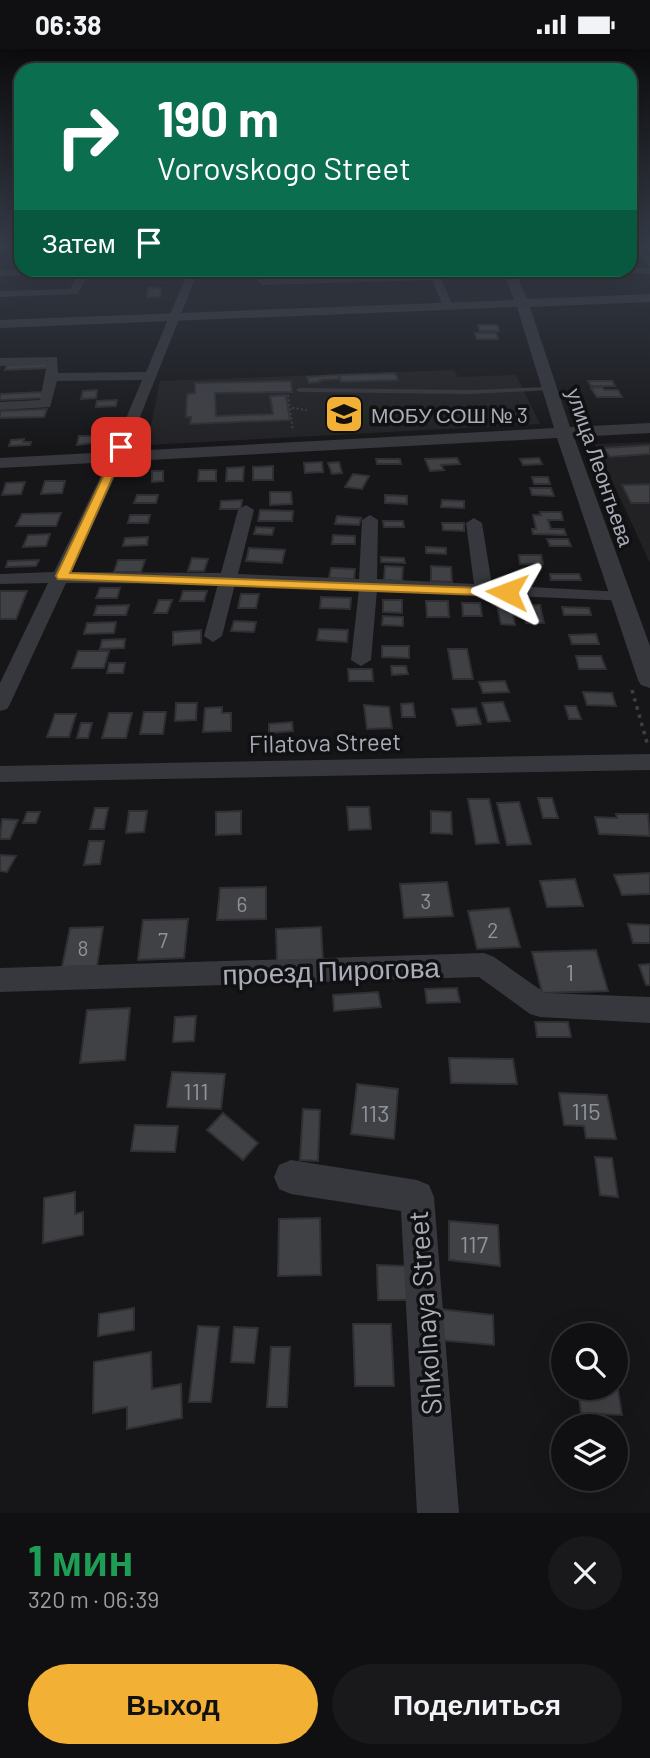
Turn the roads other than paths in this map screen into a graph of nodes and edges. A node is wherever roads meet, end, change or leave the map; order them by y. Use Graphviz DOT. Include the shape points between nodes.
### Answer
graph roads {
  1 [pos="177,313"];
  2 [pos="267,313"];
  3 [pos="525,313"];
  4 [pos="176,317"];
  5 [pos="0,324"];
  6 [pos="0,362"];
  7 [pos="151,376"];
  8 [pos="52,377"];
  9 [pos="550,389"];
  10 [pos="299,390"];
  11 [pos="0,406"];
  12 [pos="650,428"];
  13 [pos="564,433"];
  14 [pos="117,457"];
  15 [pos="0,463"];
  16 [pos="246,510"];
  17 [pos="370,520"];
  18 [pos="474,523"];
  19 [pos="62,576"];
  20 [pos="0,579"];
  21 [pos="226,580"];
  22 [pos="368,586"];
  23 [pos="484,591"];
  24 [pos="622,597"];
  25 [pos="213,636"];
  26 [pos="361,660"];
  27 [pos="650,680"];
  28 [pos="0,704"];
  29 [pos="650,762"];
  30 [pos="0,774"];
  31 [pos="0,980"];
  32 [pos="650,1010"];
  33 [pos="291,1177"];
  34 [pos="438,1513"];
  1 -- 4 [label="street"];
  2 -- 4 [label="street"];
  3 -- 9 [label="street, улица Леонтьева"];
  4 -- 5 [label="street"];
  4 -- 7 [label="street"];
  6 -- 8 [label="street" via="53,360"];
  7 -- 8 [label="street"];
  7 -- 14 [label="street"];
  8 -- 11 [label="street" via="45,404"];
  9 -- 10 [label="lane"];
  9 -- 13 [label="street, улица Леонтьева"];
  12 -- 13 [label="street"];
  13 -- 14 [label="street"];
  13 -- 24 [label="street, улица Леонтьева"];
  14 -- 15 [label="street"];
  14 -- 19 [label="street"];
  16 -- 21 [label="street"];
  17 -- 22 [label="street"];
  18 -- 23 [label="street"];
  19 -- 20 [label="street"];
  19 -- 21 [label="street"];
  19 -- 28 [label="street"];
  21 -- 22 [label="street"];
  21 -- 25 [label="street"];
  22 -- 23 [label="street"];
  22 -- 26 [label="street"];
  23 -- 24 [label="street"];
  24 -- 27 [label="street, улица Леонтьева"];
  29 -- 30 [label="street, Filatova Street"];
  31 -- 32 [label="street, проезд Пирогова" via="484,965 540,1005"];
  33 -- 34 [label="street, Shkolnaya Street" via="417,1197"];
}
